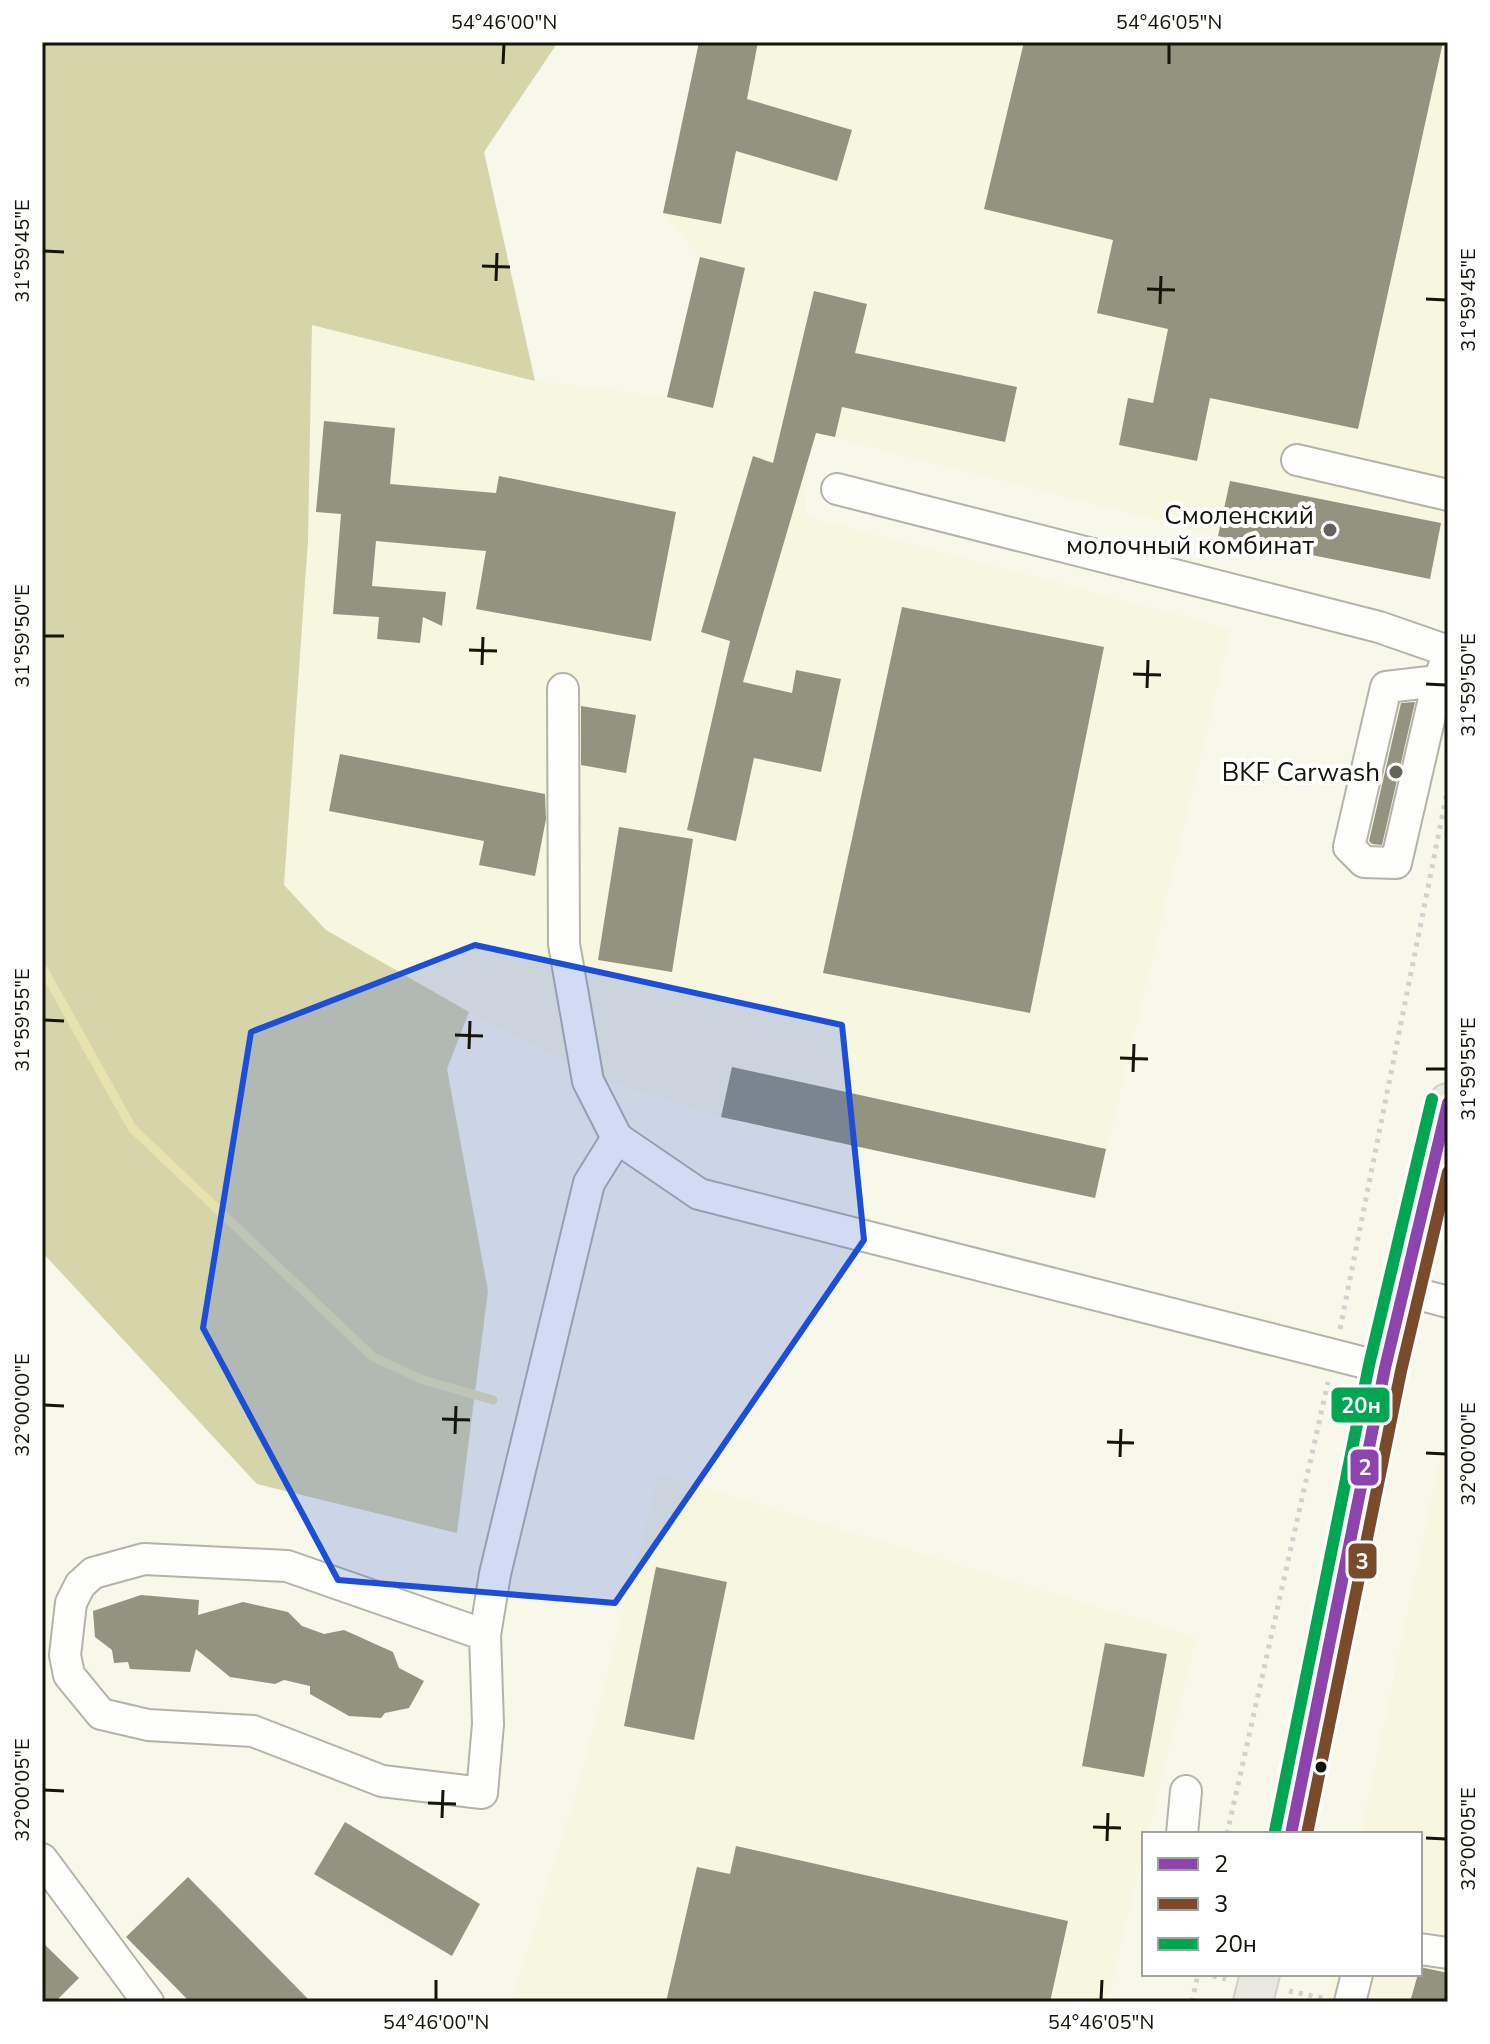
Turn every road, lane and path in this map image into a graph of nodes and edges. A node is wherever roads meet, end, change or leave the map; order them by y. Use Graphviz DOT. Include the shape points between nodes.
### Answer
graph roads {
  1 [pos="1297,460"];
  2 [pos="837,489"];
  3 [pos="1448,495"];
  4 [pos="1448,651"];
  5 [pos="1443,669"];
  6 [pos="563,689"];
  7 [pos="1448,787"];
  8 [pos="1448,1103"];
  9 [pos="617,1138"];
  10 [pos="1403,1290"];
  11 [pos="1448,1302"];
  12 [pos="1334,1355"];
  13 [pos="1385,1368"];
  14 [pos="485,1635"];
  15 [pos="1186,1791"];
  16 [pos="1182,1832"];
  17 [pos="1227,1832"];
  18 [pos="1291,1832"];
  19 [pos="42,1859"];
  20 [pos="1422,1949"];
  21 [pos="1448,1953"];
  22 [pos="1199,1976"];
  23 [pos="1209,1976"];
  24 [pos="1356,1976"];
  25 [pos="1259,1987"];
  26 [pos="1340,2001"];
  27 [pos="148,2002"];
  28 [pos="1192,2002"];
  1 -- 3 [label="lane"];
  2 -- 4 [label="lane" via="1379,627"];
  5 -- 5 [label="lane" via="1396,863 1364,862 1349,847 1386,687"];
  6 -- 9 [label="lane" via="564,944 588,1081"];
  7 -- 12 [label="path"];
  8 -- 10 [label="main road"];
  9 -- 12 [label="lane" via="699,1194"];
  9 -- 14 [label="lane" via="589,1183"];
  10 -- 11 [label="lane"];
  10 -- 13 [label="main road"];
  12 -- 13 [label="lane"];
  12 -- 17 [label="path"];
  13 -- 18 [label="main road"];
  14 -- 14 [label="lane" via="488,1724 482,1793 382,1781 253,1731 148,1725 101,1714 69,1675 65,1655 71,1603 80,1585 93,1573 144,1559 287,1566"];
  15 -- 16 [label="lane"];
  19 -- 27 [label="lane"];
  20 -- 21 [label="lane"];
  22 -- 28 [label="path"];
  23 -- 25 [label="path"];
  24 -- 26 [label="lane"];
  25 -- 26 [label="path"];
}
